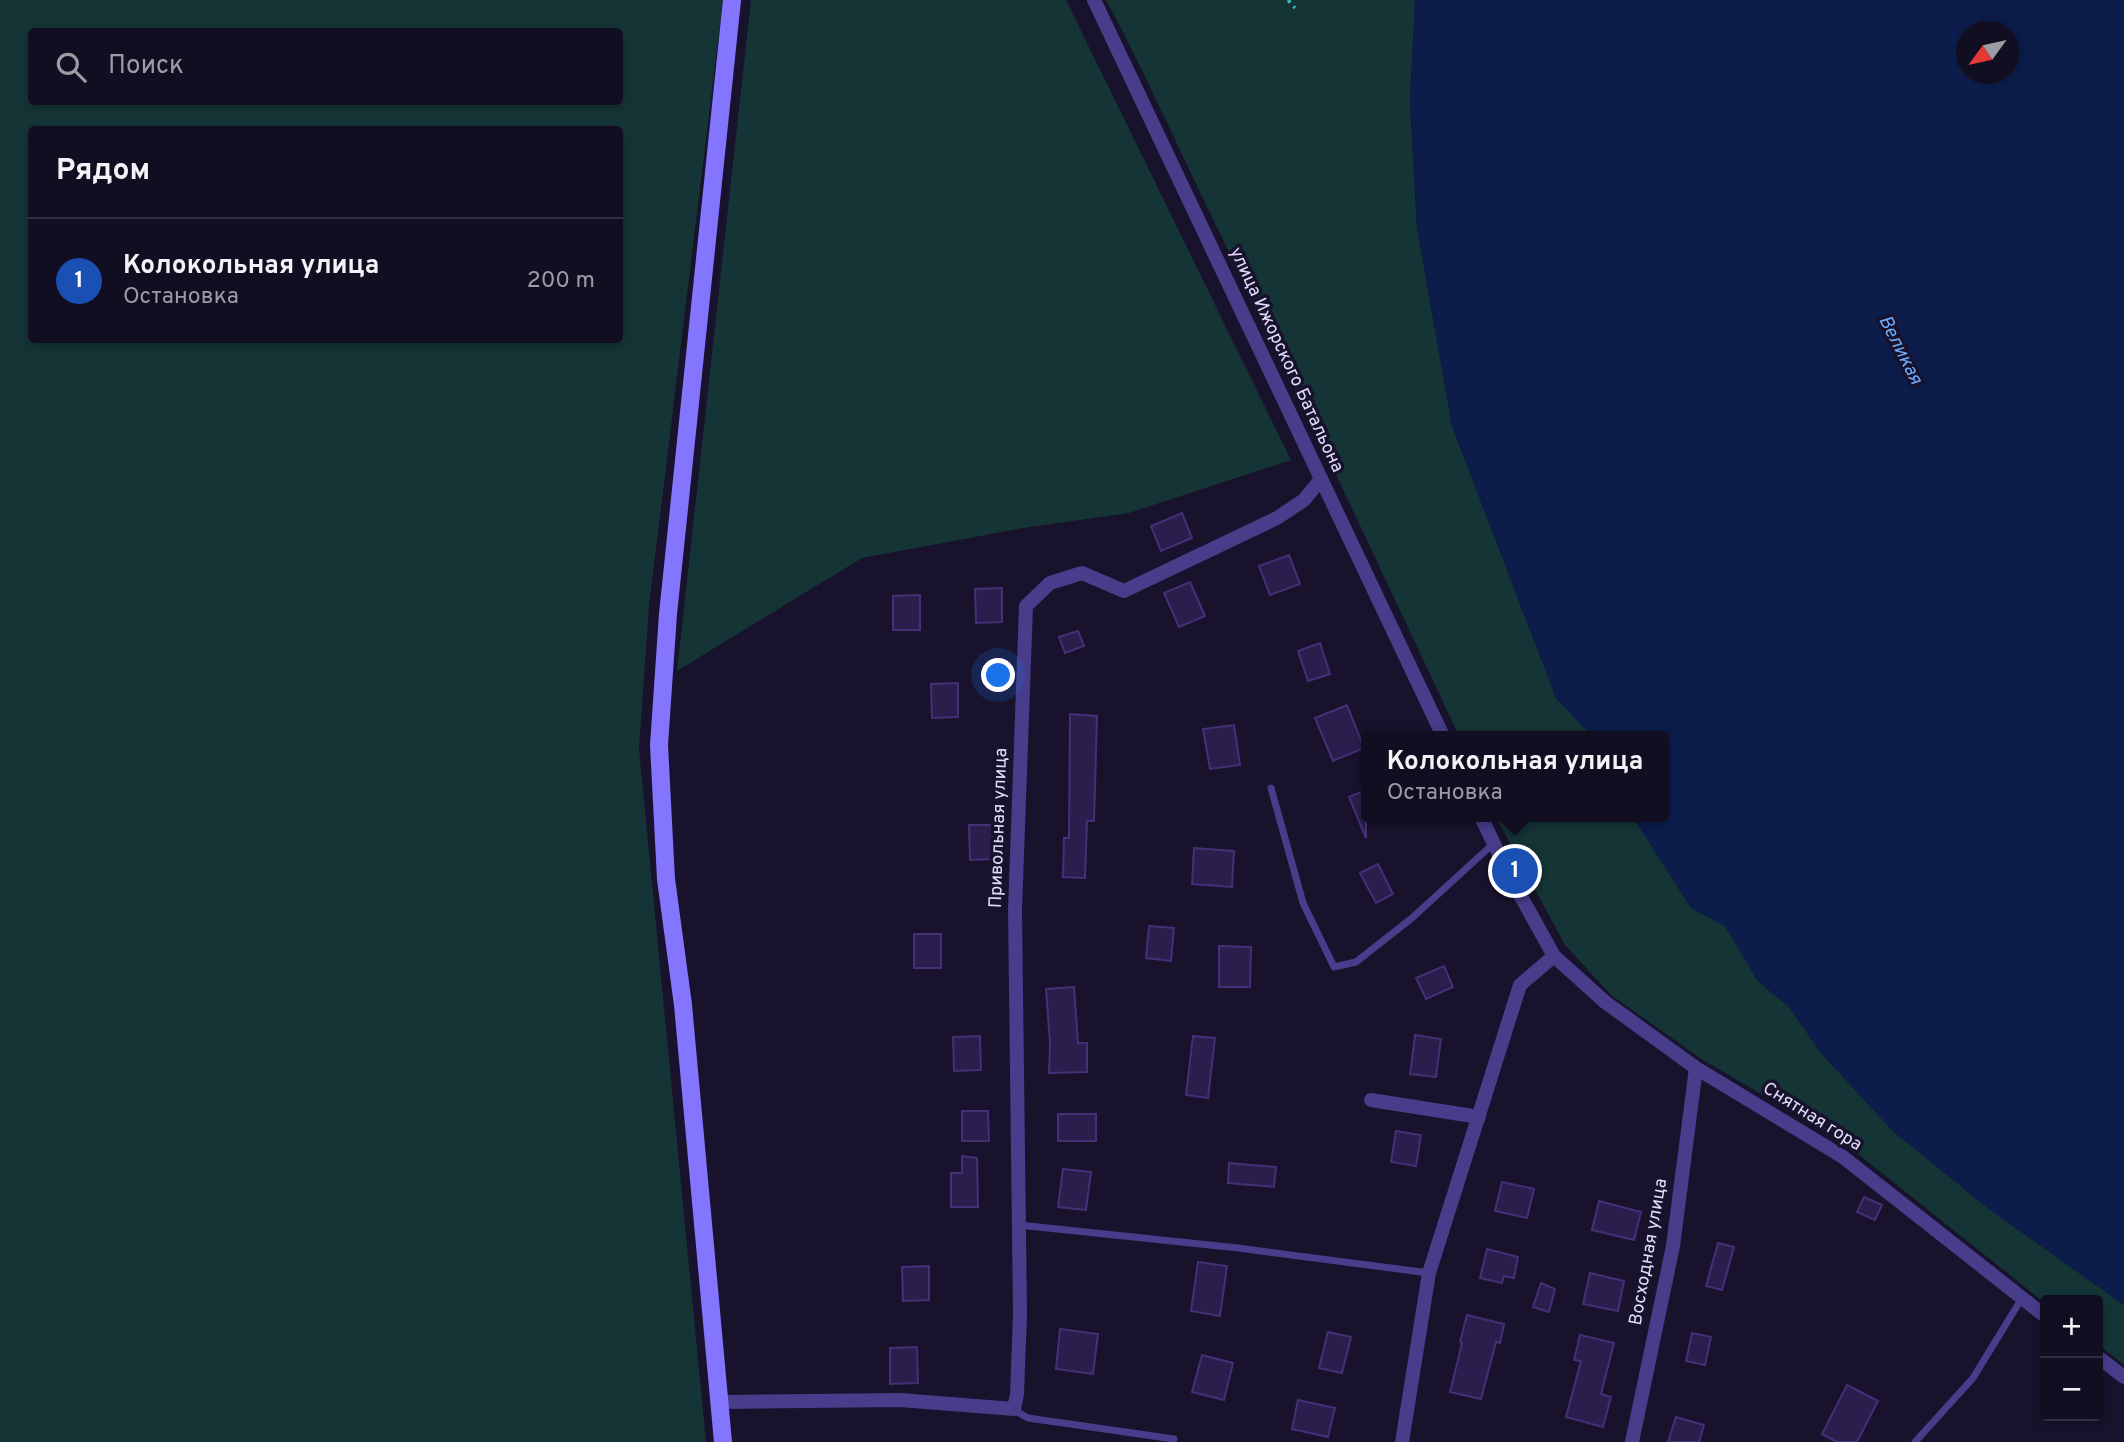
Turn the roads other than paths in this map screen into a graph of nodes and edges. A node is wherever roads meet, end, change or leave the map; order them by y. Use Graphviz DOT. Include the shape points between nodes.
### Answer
graph roads {
  1 [pos="732,0"];
  2 [pos="1094,0"];
  3 [pos="1321,478"];
  4 [pos="1441,731"];
  5 [pos="1271,788"];
  6 [pos="1483,822"];
  7 [pos="1494,844"];
  8 [pos="1555,956"];
  9 [pos="1696,1068"];
  10 [pos="1371,1101"];
  11 [pos="1479,1117"];
  12 [pos="1019,1225"];
  13 [pos="1429,1273"];
  14 [pos="2022,1298"];
  15 [pos="2040,1312"];
  16 [pos="2099,1358"];
  17 [pos="2124,1377"];
  18 [pos="720,1402"];
  19 [pos="1014,1409"];
  20 [pos="1174,1439"];
  21 [pos="723,1442"];
  22 [pos="1402,1442"];
  23 [pos="1632,1442"];
  24 [pos="1915,1442"];
  1 -- 18 [label="street" via="668,614 659,745 666,879 683,1005"];
  2 -- 3 [label="street, улица Ижорского Батальона"];
  3 -- 4 [label="street, улица Ижорского Батальона"];
  3 -- 12 [label="street, Привольная улица" via="1304,500 1277,518 1124,591 1082,573 1050,583 1026,606 1015,910"];
  5 -- 7 [label="lane" via="1303,903 1334,967 1356,962"];
  6 -- 7 [label="street"];
  7 -- 8 [label="street"];
  8 -- 9 [label="street, Снятная гора" via="1605,1002"];
  8 -- 11 [label="street" via="1520,985"];
  9 -- 14 [label="street, Снятная гора" via="1843,1157"];
  9 -- 23 [label="street, Восходная улица" via="1672,1246"];
  10 -- 11 [label="street"];
  11 -- 13 [label="street"];
  12 -- 13 [label="lane"];
  12 -- 19 [label="street, Привольная улица"];
  13 -- 22 [label="street"];
  14 -- 15 [label="street, Снятная гора"];
  14 -- 24 [label="lane" via="1973,1378"];
  16 -- 17 [label="street"];
  18 -- 19 [label="street" via="900,1400"];
  18 -- 21 [label="street"];
  19 -- 20 [label="lane" via="1028,1419"];
}
